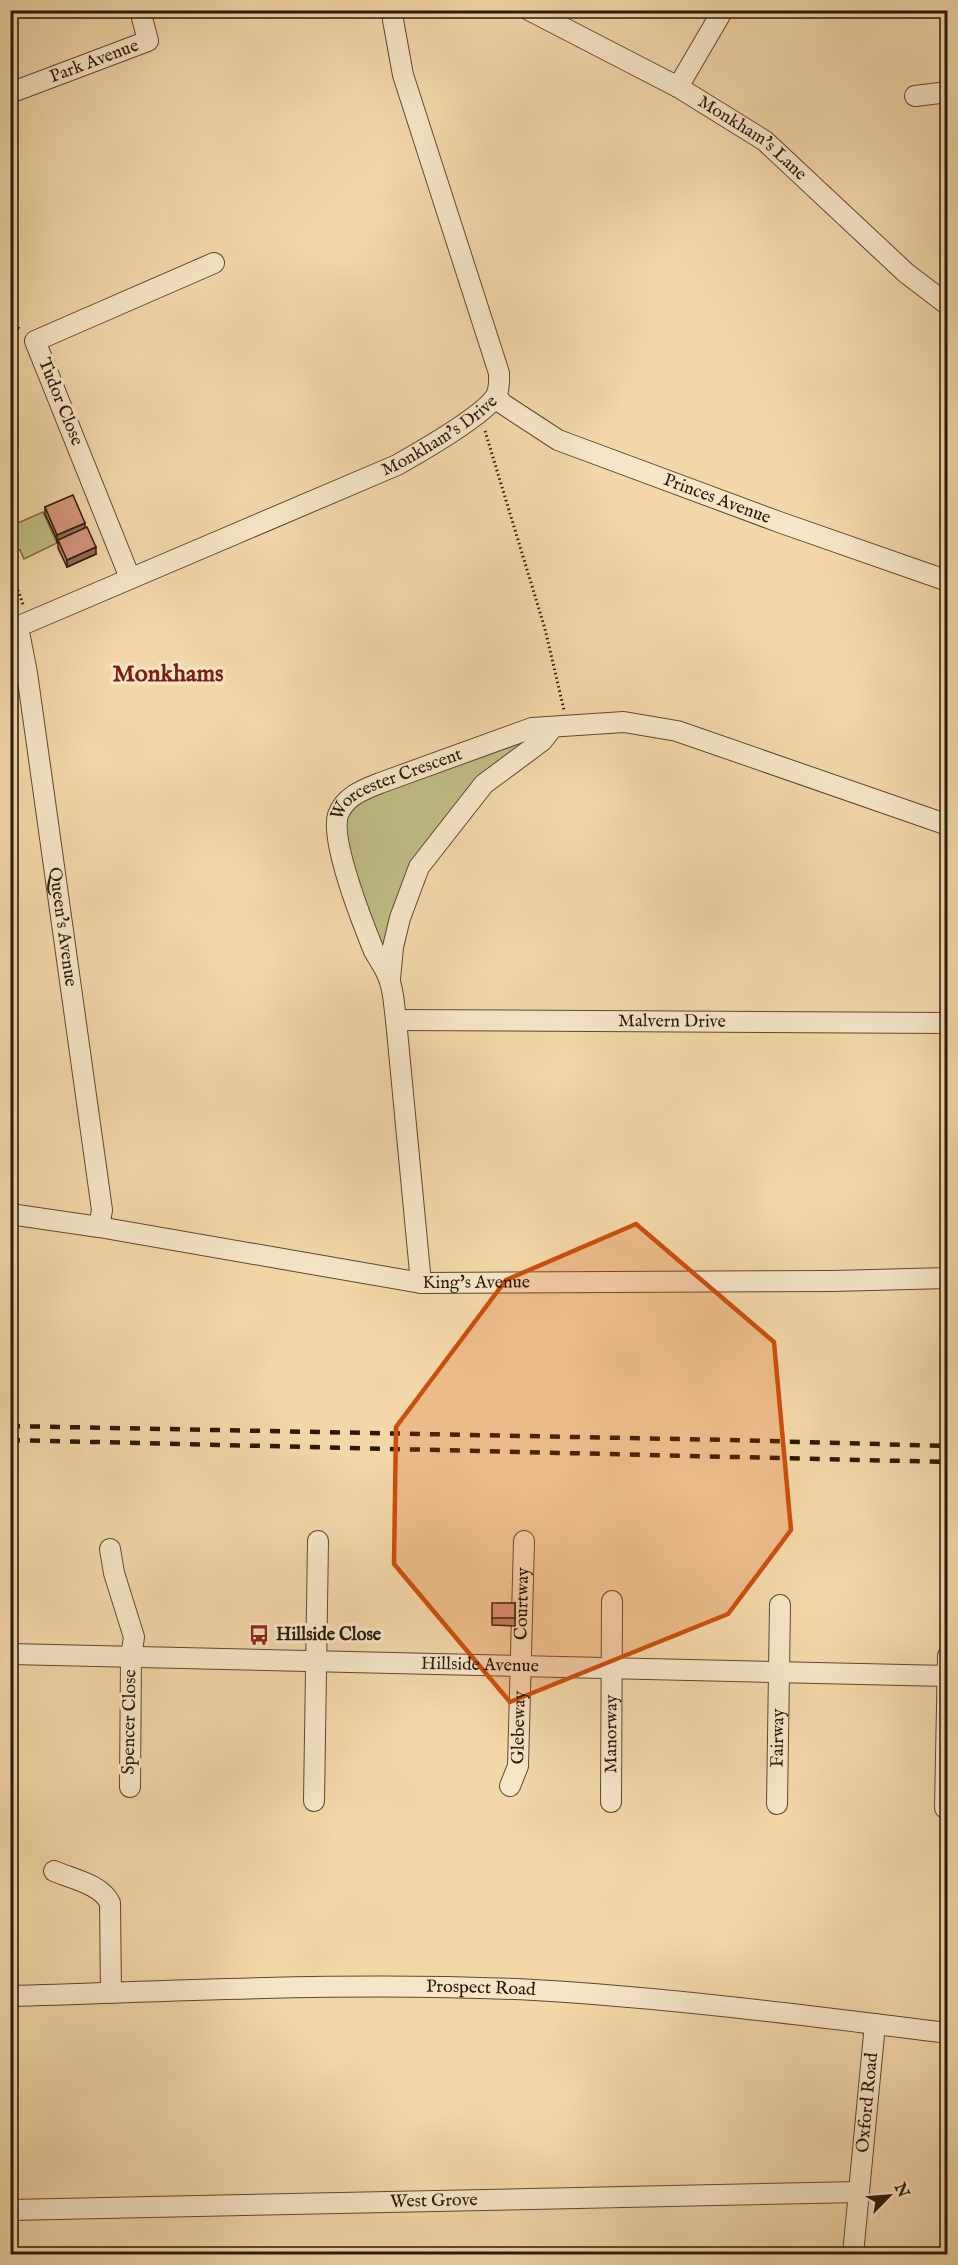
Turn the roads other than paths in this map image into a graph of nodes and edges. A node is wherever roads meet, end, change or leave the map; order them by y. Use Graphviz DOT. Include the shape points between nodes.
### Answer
graph roads {
  1 [pos="140,10"];
  2 [pos="394,10"];
  3 [pos="529,10"];
  4 [pos="723,10"];
  5 [pos="678,87"];
  6 [pos="948,92"];
  7 [pos="10,93"];
  8 [pos="915,96"];
  9 [pos="214,262"];
  10 [pos="948,305"];
  11 [pos="496,396"];
  12 [pos="130,578"];
  13 [pos="948,581"];
  14 [pos="19,627"];
  15 [pos="560,726"];
  16 [pos="948,825"];
  17 [pos="390,980"];
  18 [pos="396,1020"];
  19 [pos="948,1023"];
  20 [pos="10,1214"];
  21 [pos="99,1227"];
  22 [pos="948,1278"];
  23 [pos="421,1283"];
  24 [pos="318,1541"];
  25 [pos="524,1541"];
  26 [pos="110,1549"];
  27 [pos="612,1601"];
  28 [pos="780,1605"];
  29 [pos="10,1654"];
  30 [pos="948,1656"];
  31 [pos="131,1657"];
  32 [pos="315,1662"];
  33 [pos="520,1666"];
  34 [pos="611,1668"];
  35 [pos="778,1673"];
  36 [pos="947,1676"];
  37 [pos="510,1786"];
  38 [pos="130,1787"];
  39 [pos="314,1802"];
  40 [pos="611,1802"];
  41 [pos="777,1804"];
  42 [pos="945,1808"];
  43 [pos="54,1871"];
  44 [pos="111,1993"];
  45 [pos="10,1996"];
  46 [pos="875,2024"];
  47 [pos="948,2033"];
  48 [pos="859,2192"];
  49 [pos="10,2210"];
  50 [pos="853,2254"];
  1 -- 7 [label="street, Park Avenue" via="148,41"];
  2 -- 11 [label="street, Monkham's Drive" via="403,75 499,373"];
  3 -- 5 [label="street, Monkham's Lane"];
  4 -- 5 [label="street"];
  5 -- 10 [label="street, Monkham's Lane" via="765,141 906,273"];
  6 -- 8 [label="street"];
  9 -- 12 [label="street, Tudor Close" via="35,341"];
  11 -- 12 [label="street, Monkham's Drive" via="429,447 397,465"];
  11 -- 13 [label="street, Princes Avenue" via="558,441"];
  12 -- 14 [label="street, Monkham's Drive"];
  14 -- 21 [label="street, Queen's Avenue" via="102,1210"];
  15 -- 16 [label="street, Worcester Crescent" via="624,723 677,731"];
  15 -- 17 [label="street, Worcester Crescent" via="484,783 420,867 400,918"];
  15 -- 17 [label="street, Worcester Crescent" via="532,728 380,783 346,801 336,831 339,852 374,951"];
  17 -- 18 [label="street, Worcester Crescent"];
  18 -- 19 [label="street, Malvern Drive"];
  18 -- 23 [label="street, Worcester Crescent"];
  20 -- 21 [label="street, King's Avenue"];
  21 -- 23 [label="street, King's Avenue"];
  22 -- 23 [label="street, King's Avenue"];
  24 -- 32 [label="street"];
  25 -- 33 [label="street, Courtway"];
  26 -- 31 [label="street" via="134,1637"];
  27 -- 34 [label="street, Manorway"];
  28 -- 35 [label="street, Fairway"];
  29 -- 31 [label="street, Hillside Avenue"];
  30 -- 36 [label="street"];
  31 -- 32 [label="street, Hillside Avenue"];
  31 -- 38 [label="street, Spencer Close"];
  32 -- 33 [label="street, Hillside Avenue"];
  32 -- 39 [label="street"];
  33 -- 34 [label="street, Hillside Avenue"];
  33 -- 37 [label="street, Glebeway" via="518,1766"];
  34 -- 35 [label="street, Hillside Avenue"];
  34 -- 40 [label="street, Manorway"];
  35 -- 36 [label="street, Hillside Avenue"];
  35 -- 41 [label="street, Fairway"];
  36 -- 42 [label="street"];
  43 -- 44 [label="street" via="99,1890 110,1903"];
  44 -- 45 [label="street, Prospect Road"];
  44 -- 46 [label="street, Prospect Road" via="345,1986 535,1990"];
  46 -- 47 [label="street, Prospect Road"];
  46 -- 48 [label="street, Oxford Road"];
  48 -- 49 [label="street, West Grove"];
  48 -- 50 [label="street, Oxford Road"];
}
